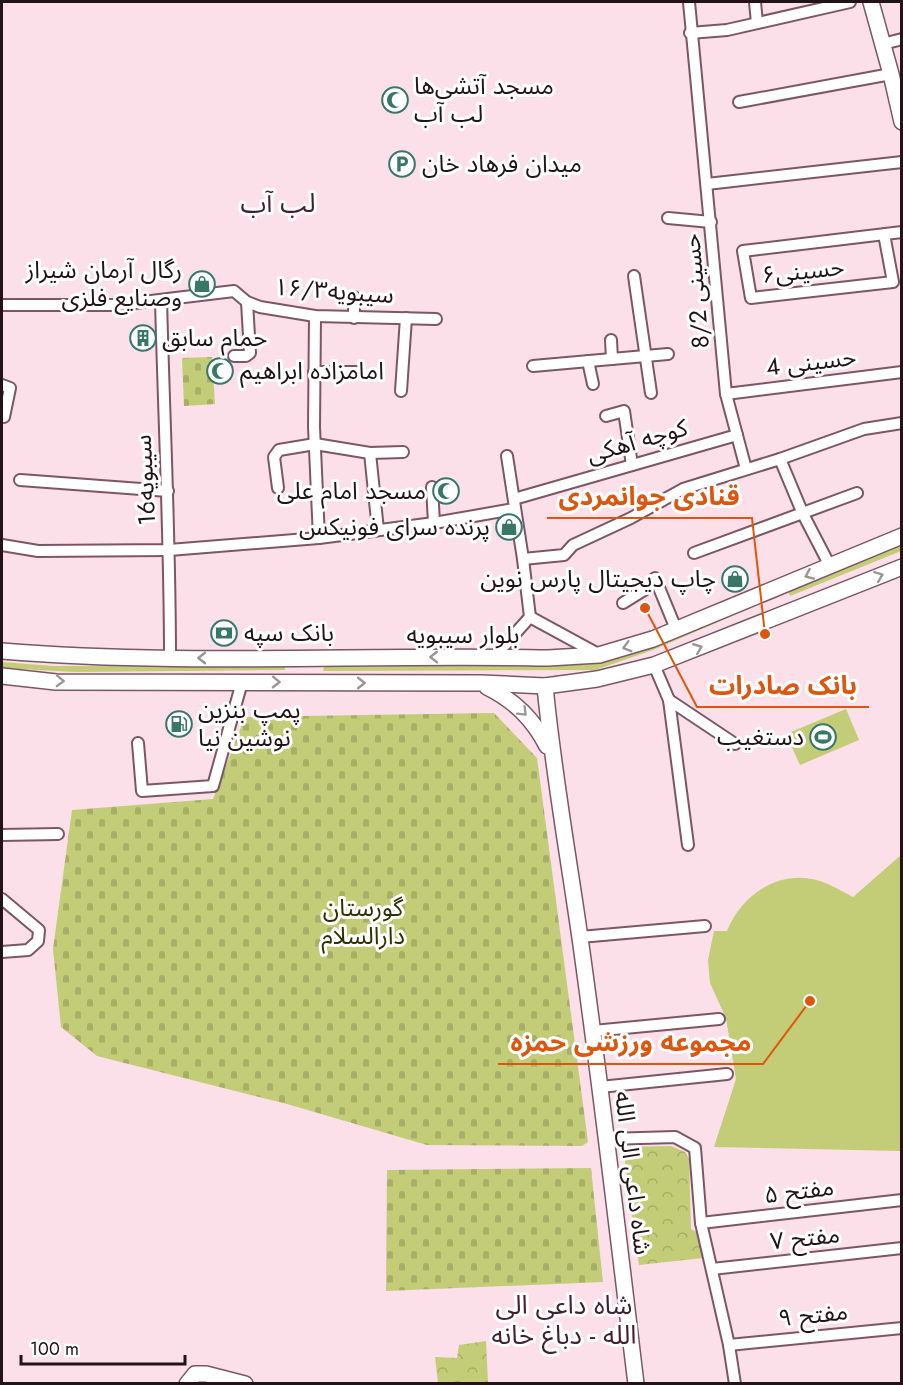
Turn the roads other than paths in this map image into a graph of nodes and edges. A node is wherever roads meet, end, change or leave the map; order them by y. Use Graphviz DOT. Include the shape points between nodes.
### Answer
graph roads {
  1 [pos="689,2"];
  2 [pos="755,2"];
  3 [pos="850,2"];
  4 [pos="871,2"];
  5 [pos="757,22"];
  6 [pos="690,33"];
  7 [pos="902,39"];
  8 [pos="883,44"];
  9 [pos="896,83"];
  10 [pos="739,102"];
  11 [pos="902,122"];
  12 [pos="902,162"];
  13 [pos="707,184"];
  14 [pos="668,218"];
  15 [pos="711,222"];
  16 [pos="902,232"];
  17 [pos="884,234"];
  18 [pos="634,276"];
  19 [pos="354,297"];
  20 [pos="161,300"];
  21 [pos="247,302"];
  22 [pos="2,305"];
  23 [pos="315,316"];
  24 [pos="354,318"];
  25 [pos="406,318"];
  26 [pos="436,319"];
  27 [pos="611,340"];
  28 [pos="668,354"];
  29 [pos="234,356"];
  30 [pos="646,356"];
  31 [pos="612,359"];
  32 [pos="588,361"];
  33 [pos="533,366"];
  34 [pos="314,372"];
  35 [pos="356,372"];
  36 [pos="902,372"];
  37 [pos="593,384"];
  38 [pos="2,386"];
  39 [pos="401,391"];
  40 [pos="651,393"];
  41 [pos="726,394"];
  42 [pos="606,416"];
  43 [pos="4,417"];
  44 [pos="902,423"];
  45 [pos="737,435"];
  46 [pos="315,444"];
  47 [pos="403,452"];
  48 [pos="370,453"];
  49 [pos="507,456"];
  50 [pos="780,459"];
  51 [pos="632,465"];
  52 [pos="746,470"];
  53 [pos="20,480"];
  54 [pos="432,487"];
  55 [pos="278,488"];
  56 [pos="168,491"];
  57 [pos="856,493"];
  58 [pos="514,504"];
  59 [pos="803,514"];
  60 [pos="434,522"];
  61 [pos="378,531"];
  62 [pos="902,536"];
  63 [pos="319,538"];
  64 [pos="2,545"];
  65 [pos="169,550"];
  66 [pos="694,553"];
  67 [pos="523,559"];
  68 [pos="830,566"];
  69 [pos="902,567"];
  70 [pos="784,586"];
  71 [pos="749,600"];
  72 [pos="623,603"];
  73 [pos="792,610"];
  74 [pos="530,617"];
  75 [pos="753,625"];
  76 [pos="676,629"];
  77 [pos="2,651"];
  78 [pos="599,655"];
  79 [pos="170,657"];
  80 [pos="303,657"];
  81 [pos="494,657"];
  82 [pos="654,665"];
  83 [pos="2,676"];
  84 [pos="242,682"];
  85 [pos="303,682"];
  86 [pos="481,683"];
  87 [pos="545,686"];
  88 [pos="669,700"];
  89 [pos="138,743"];
  90 [pos="735,744"];
  91 [pos="552,754"];
  92 [pos="58,834"];
  93 [pos="2,835"];
  94 [pos="688,845"];
  95 [pos="2,899"];
  96 [pos="705,926"];
  97 [pos="580,937"];
  98 [pos="2,952"];
  99 [pos="719,1018"];
  100 [pos="592,1031"];
  101 [pos="728,1074"];
  102 [pos="600,1087"];
  103 [pos="607,1139"];
  104 [pos="902,1200"];
  105 [pos="700,1223"];
  106 [pos="902,1248"];
  107 [pos="712,1269"];
  108 [pos="902,1328"];
  109 [pos="729,1345"];
  110 [pos="187,1383"];
  111 [pos="245,1383"];
  112 [pos="636,1383"];
  113 [pos="735,1383"];
  1 -- 6 [label="street, 8/2 حسینی"];
  2 -- 5 [label="street"];
  3 -- 5 [label="street"];
  4 -- 8 [label="main road"];
  5 -- 6 [label="street" via="727,30"];
  6 -- 13 [label="street, 8/2 حسینی"];
  7 -- 8 [label="street"];
  8 -- 9 [label="main road"];
  9 -- 10 [label="street"];
  9 -- 11 [label="main road"];
  12 -- 13 [label="street"];
  13 -- 15 [label="street, 8/2 حسینی"];
  14 -- 15 [label="street"];
  15 -- 41 [label="street, 8/2 حسینی"];
  16 -- 17 [label="street, حسینی۶"];
  17 -- 17 [label="street, حسینی۶" via="743,251 751,298 893,282"];
  18 -- 30 [label="street"];
  19 -- 24 [label="street"];
  20 -- 21 [label="street, سیبویه۱۶/۳" via="234,291"];
  20 -- 22 [label="street, سیبویه۱۶/۳" via="118,305"];
  20 -- 56 [label="street, سیبویه16"];
  21 -- 23 [label="street, سیبویه۱۶/۳"];
  21 -- 29 [label="street" via="250,353"];
  23 -- 24 [label="street, سیبویه۱۶/۳"];
  23 -- 34 [label="street"];
  24 -- 25 [label="street, سیبویه۱۶/۳"];
  25 -- 26 [label="street, سیبویه۱۶/۳"];
  25 -- 39 [label="street"];
  27 -- 31 [label="street"];
  28 -- 30 [label="street"];
  30 -- 31 [label="street"];
  30 -- 40 [label="street"];
  31 -- 32 [label="street"];
  32 -- 33 [label="street"];
  32 -- 37 [label="street"];
  34 -- 35 [label="street"];
  34 -- 46 [label="street"];
  36 -- 41 [label="street, حسینی 4"];
  38 -- 43 [label="street" via="10,388"];
  41 -- 45 [label="street, 8/2 حسینی"];
  42 -- 51 [label="street" via="624,411"];
  44 -- 50 [label="street" via="864,429"];
  45 -- 51 [label="street, کوچه آهکی"];
  45 -- 52 [label="street, 8/2 حسینی"];
  46 -- 48 [label="street"];
  46 -- 55 [label="street" via="276,453"];
  46 -- 63 [label="street"];
  47 -- 48 [label="street"];
  48 -- 61 [label="street"];
  49 -- 58 [label="street"];
  50 -- 52 [label="street"];
  50 -- 59 [label="street"];
  51 -- 58 [label="street, کوچه آهکی"];
  52 -- 67 [label="street" via="683,489 573,545 564,555"];
  53 -- 56 [label="street"];
  54 -- 60 [label="street"];
  56 -- 65 [label="street, سیبویه16"];
  57 -- 59 [label="street"];
  58 -- 60 [label="street, کوچه آهکی"];
  58 -- 67 [label="street"];
  59 -- 66 [label="street"];
  59 -- 68 [label="street"];
  60 -- 61 [label="street, کوچه آهکی"];
  61 -- 63 [label="street, کوچه آهکی"];
  62 -- 68 [label="main road, بلوار سیبویه"];
  63 -- 65 [label="street, کوچه آهکی"];
  64 -- 65 [label="street, کوچه آهکی" via="38,550"];
  65 -- 79 [label="street, سیبویه16"];
  67 -- 74 [label="street"];
  68 -- 70 [label="main road, بلوار سیبویه, one-way"];
  73 -- 69 [label="main road, بلوار سیبویه, one-way"];
  70 -- 71 [label="main road, بلوار سیبویه"];
  70 -- 73 [label="main road" via="778,594 780,604"];
  71 -- 75 [label="main road" via="760,609 761,617"];
  71 -- 76 [label="main road, بلوار سیبویه"];
  72 -- 76 [label="street" via="655,578"];
  73 -- 75 [label="main road, بلوار سیبویه"];
  74 -- 78 [label="street"];
  74 -- 81 [label="street"];
  82 -- 75 [label="main road, بلوار سیبویه, one-way"];
  76 -- 78 [label="main road, بلوار سیبویه, one-way"];
  77 -- 79 [label="main road, بلوار سیبویه"];
  78 -- 81 [label="main road, بلوار سیبویه"];
  80 -- 79 [label="main road, بلوار سیبویه, one-way"];
  81 -- 80 [label="main road, بلوار سیبویه, one-way"];
  80 -- 85 [label="main road"];
  82 -- 87 [label="main road, بلوار سیبویه"];
  82 -- 88 [label="street"];
  83 -- 84 [label="main road, بلوار سیبویه, one-way" via="56,682"];
  84 -- 85 [label="main road, بلوار سیبویه, one-way"];
  84 -- 89 [label="street" via="213,786 142,791"];
  85 -- 86 [label="main road, بلوار سیبویه, one-way"];
  86 -- 87 [label="main road, بلوار سیبویه"];
  86 -- 91 [label="main road, one-way" via="522,710"];
  87 -- 91 [label="main road, شاه داعی الی الله"];
  88 -- 90 [label="street"];
  88 -- 94 [label="street"];
  91 -- 97 [label="main road, شاه داعی الی الله"];
  92 -- 93 [label="street"];
  95 -- 98 [label="street" via="39,930 38,941 28,950"];
  96 -- 97 [label="street"];
  97 -- 100 [label="main road, شاه داعی الی الله"];
  99 -- 100 [label="street"];
  100 -- 102 [label="main road, شاه داعی الی الله"];
  101 -- 102 [label="street"];
  102 -- 103 [label="main road, شاه داعی الی الله"];
  103 -- 105 [label="street" via="675,1137 695,1148"];
  103 -- 112 [label="main road, شاه داعی الی الله"];
  104 -- 105 [label="street, مفتح ۵"];
  105 -- 107 [label="street"];
  106 -- 107 [label="street, مفتح ۷"];
  107 -- 109 [label="street"];
  108 -- 109 [label="street, مفتح ۹"];
  109 -- 113 [label="street"];
  110 -- 111 [label="main road" via="195,1374 206,1374"];
}
